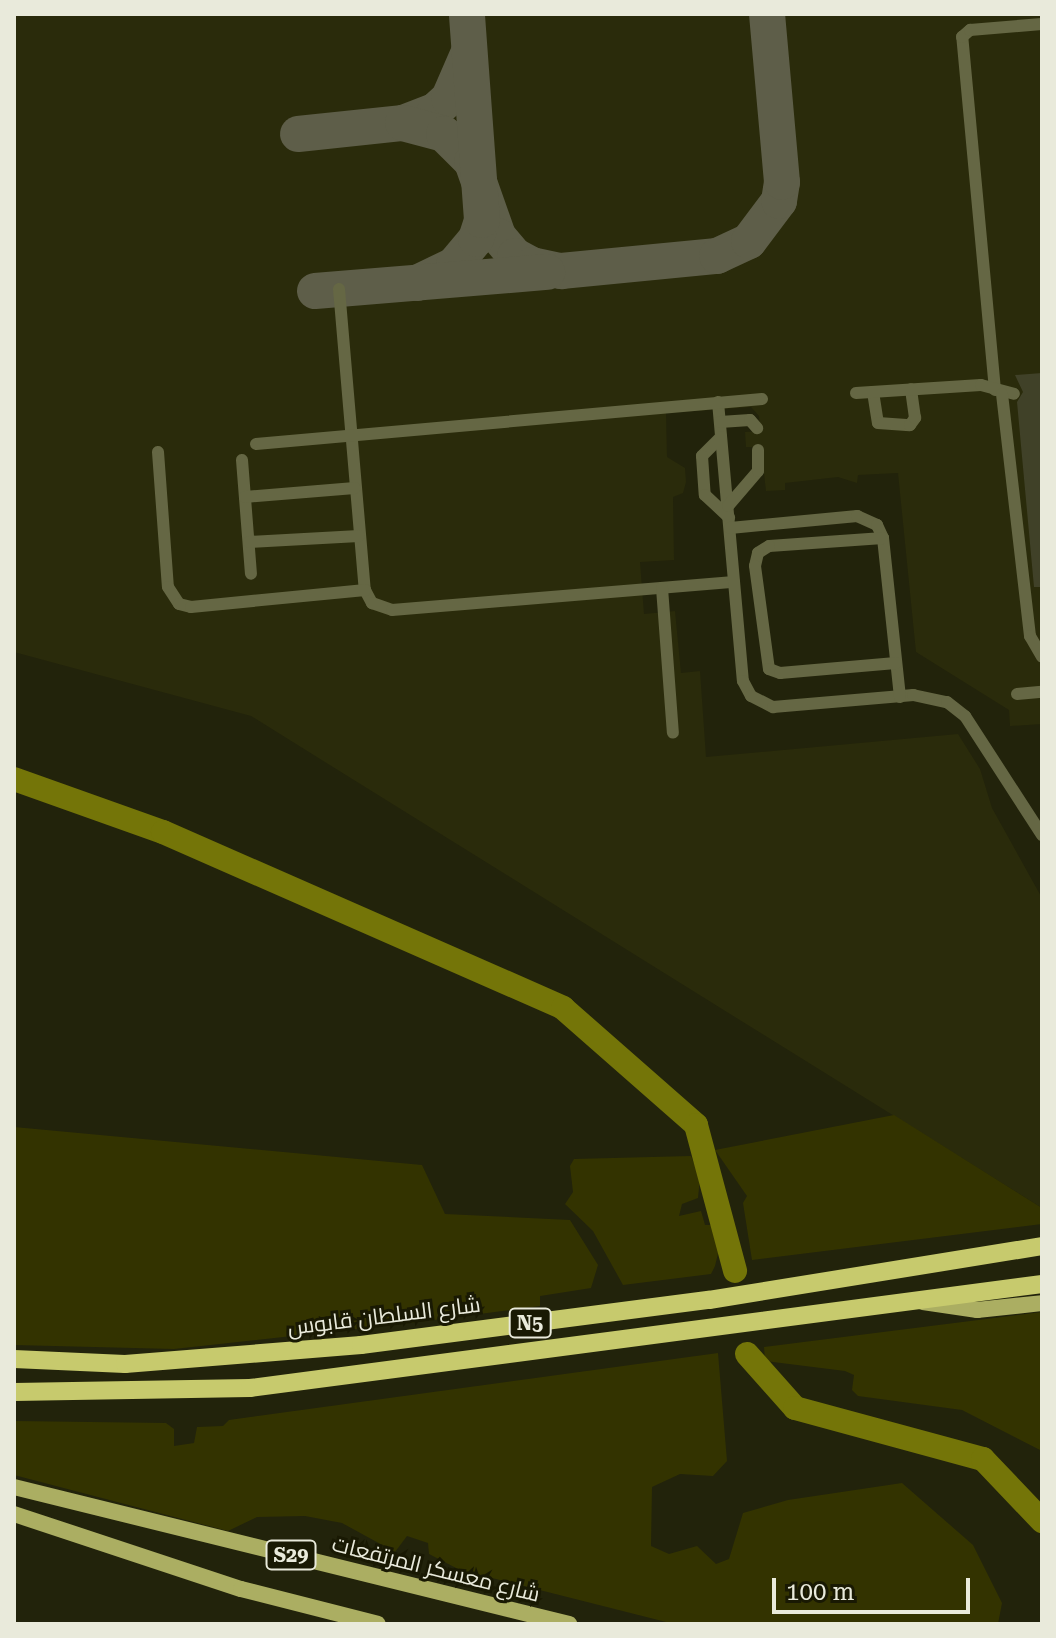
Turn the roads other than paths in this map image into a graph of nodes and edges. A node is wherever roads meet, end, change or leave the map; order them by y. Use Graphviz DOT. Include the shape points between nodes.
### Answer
graph roads {
  1 [pos="1042,24"];
  2 [pos="339,289"];
  3 [pos="911,389"];
  4 [pos="873,392"];
  5 [pos="856,393"];
  6 [pos="1004,393"];
  7 [pos="762,399"];
  8 [pos="718,402"];
  9 [pos="720,422"];
  10 [pos="757,428"];
  11 [pos="351,435"];
  12 [pos="721,437"];
  13 [pos="256,444"];
  14 [pos="758,450"];
  15 [pos="158,452"];
  16 [pos="242,460"];
  17 [pos="355,488"];
  18 [pos="245,497"];
  19 [pos="729,517"];
  20 [pos="359,536"];
  21 [pos="883,538"];
  22 [pos="249,542"];
  23 [pos="251,574"];
  24 [pos="734,582"];
  25 [pos="662,588"];
  26 [pos="365,590"];
  27 [pos="762,631"];
  28 [pos="739,633"];
  29 [pos="1042,657"];
  30 [pos="896,663"];
  31 [pos="1042,692"];
  32 [pos="1017,694"];
  33 [pos="900,697"];
  34 [pos="673,733"];
  35 [pos="1037,822"];
  36 [pos="1042,835"];
  37 [pos="1042,1246"];
  38 [pos="1042,1284"];
  39 [pos="923,1302"];
  40 [pos="1042,1303"];
  41 [pos="14,1359"];
  42 [pos="14,1392"];
  43 [pos="14,1487"];
  44 [pos="14,1514"];
  45 [pos="378,1624"];
  46 [pos="569,1624"];
  1 -- 6 [label="lane" via="970,30 962,37"];
  2 -- 11 [label="lane"];
  3 -- 4 [label="lane"];
  3 -- 4 [label="lane" via="915,418 910,425 878,423"];
  3 -- 6 [label="lane" via="981,385"];
  4 -- 5 [label="lane"];
  6 -- 29 [label="lane" via="1030,636"];
  7 -- 8 [label="lane"];
  8 -- 9 [label="lane"];
  8 -- 11 [label="lane"];
  9 -- 10 [label="lane" via="750,420"];
  9 -- 12 [label="lane"];
  11 -- 13 [label="lane"];
  11 -- 17 [label="lane"];
  12 -- 19 [label="lane"];
  12 -- 19 [label="lane" via="702,456 705,495"];
  14 -- 19 [label="lane" via="758,471"];
  15 -- 26 [label="lane" via="168,587 179,604"];
  16 -- 18 [label="lane"];
  17 -- 18 [label="lane"];
  17 -- 20 [label="lane"];
  18 -- 22 [label="lane"];
  19 -- 21 [label="lane" via="857,516 871,520"];
  19 -- 24 [label="lane"];
  20 -- 22 [label="lane"];
  20 -- 26 [label="lane"];
  21 -- 27 [label="lane" via="763,549 755,566"];
  21 -- 30 [label="lane"];
  22 -- 23 [label="lane"];
  24 -- 25 [label="lane"];
  24 -- 28 [label="lane"];
  25 -- 26 [label="lane" via="387,610 372,603"];
  25 -- 34 [label="lane"];
  27 -- 28 [label="lane"];
  27 -- 30 [label="lane" via="766,665 774,672"];
  28 -- 33 [label="lane" via="743,681 751,696 765,705"];
  30 -- 33 [label="lane"];
  31 -- 32 [label="lane"];
  33 -- 35 [label="lane" via="936,697 957,708"];
  35 -- 36 [label="lane"];
  37 -- 41 [label="highway, شارع السلطان قابوس / N5" via="709,1300 361,1345 125,1364"];
  38 -- 39 [label="highway, N5"];
  39 -- 40 [label="main road" via="977,1310"];
  39 -- 42 [label="highway, N5" via="250,1388"];
  43 -- 46 [label="main road, شارع معسكر المرتفعات / S29"];
  44 -- 45 [label="main road, S29" via="241,1589"];
}
